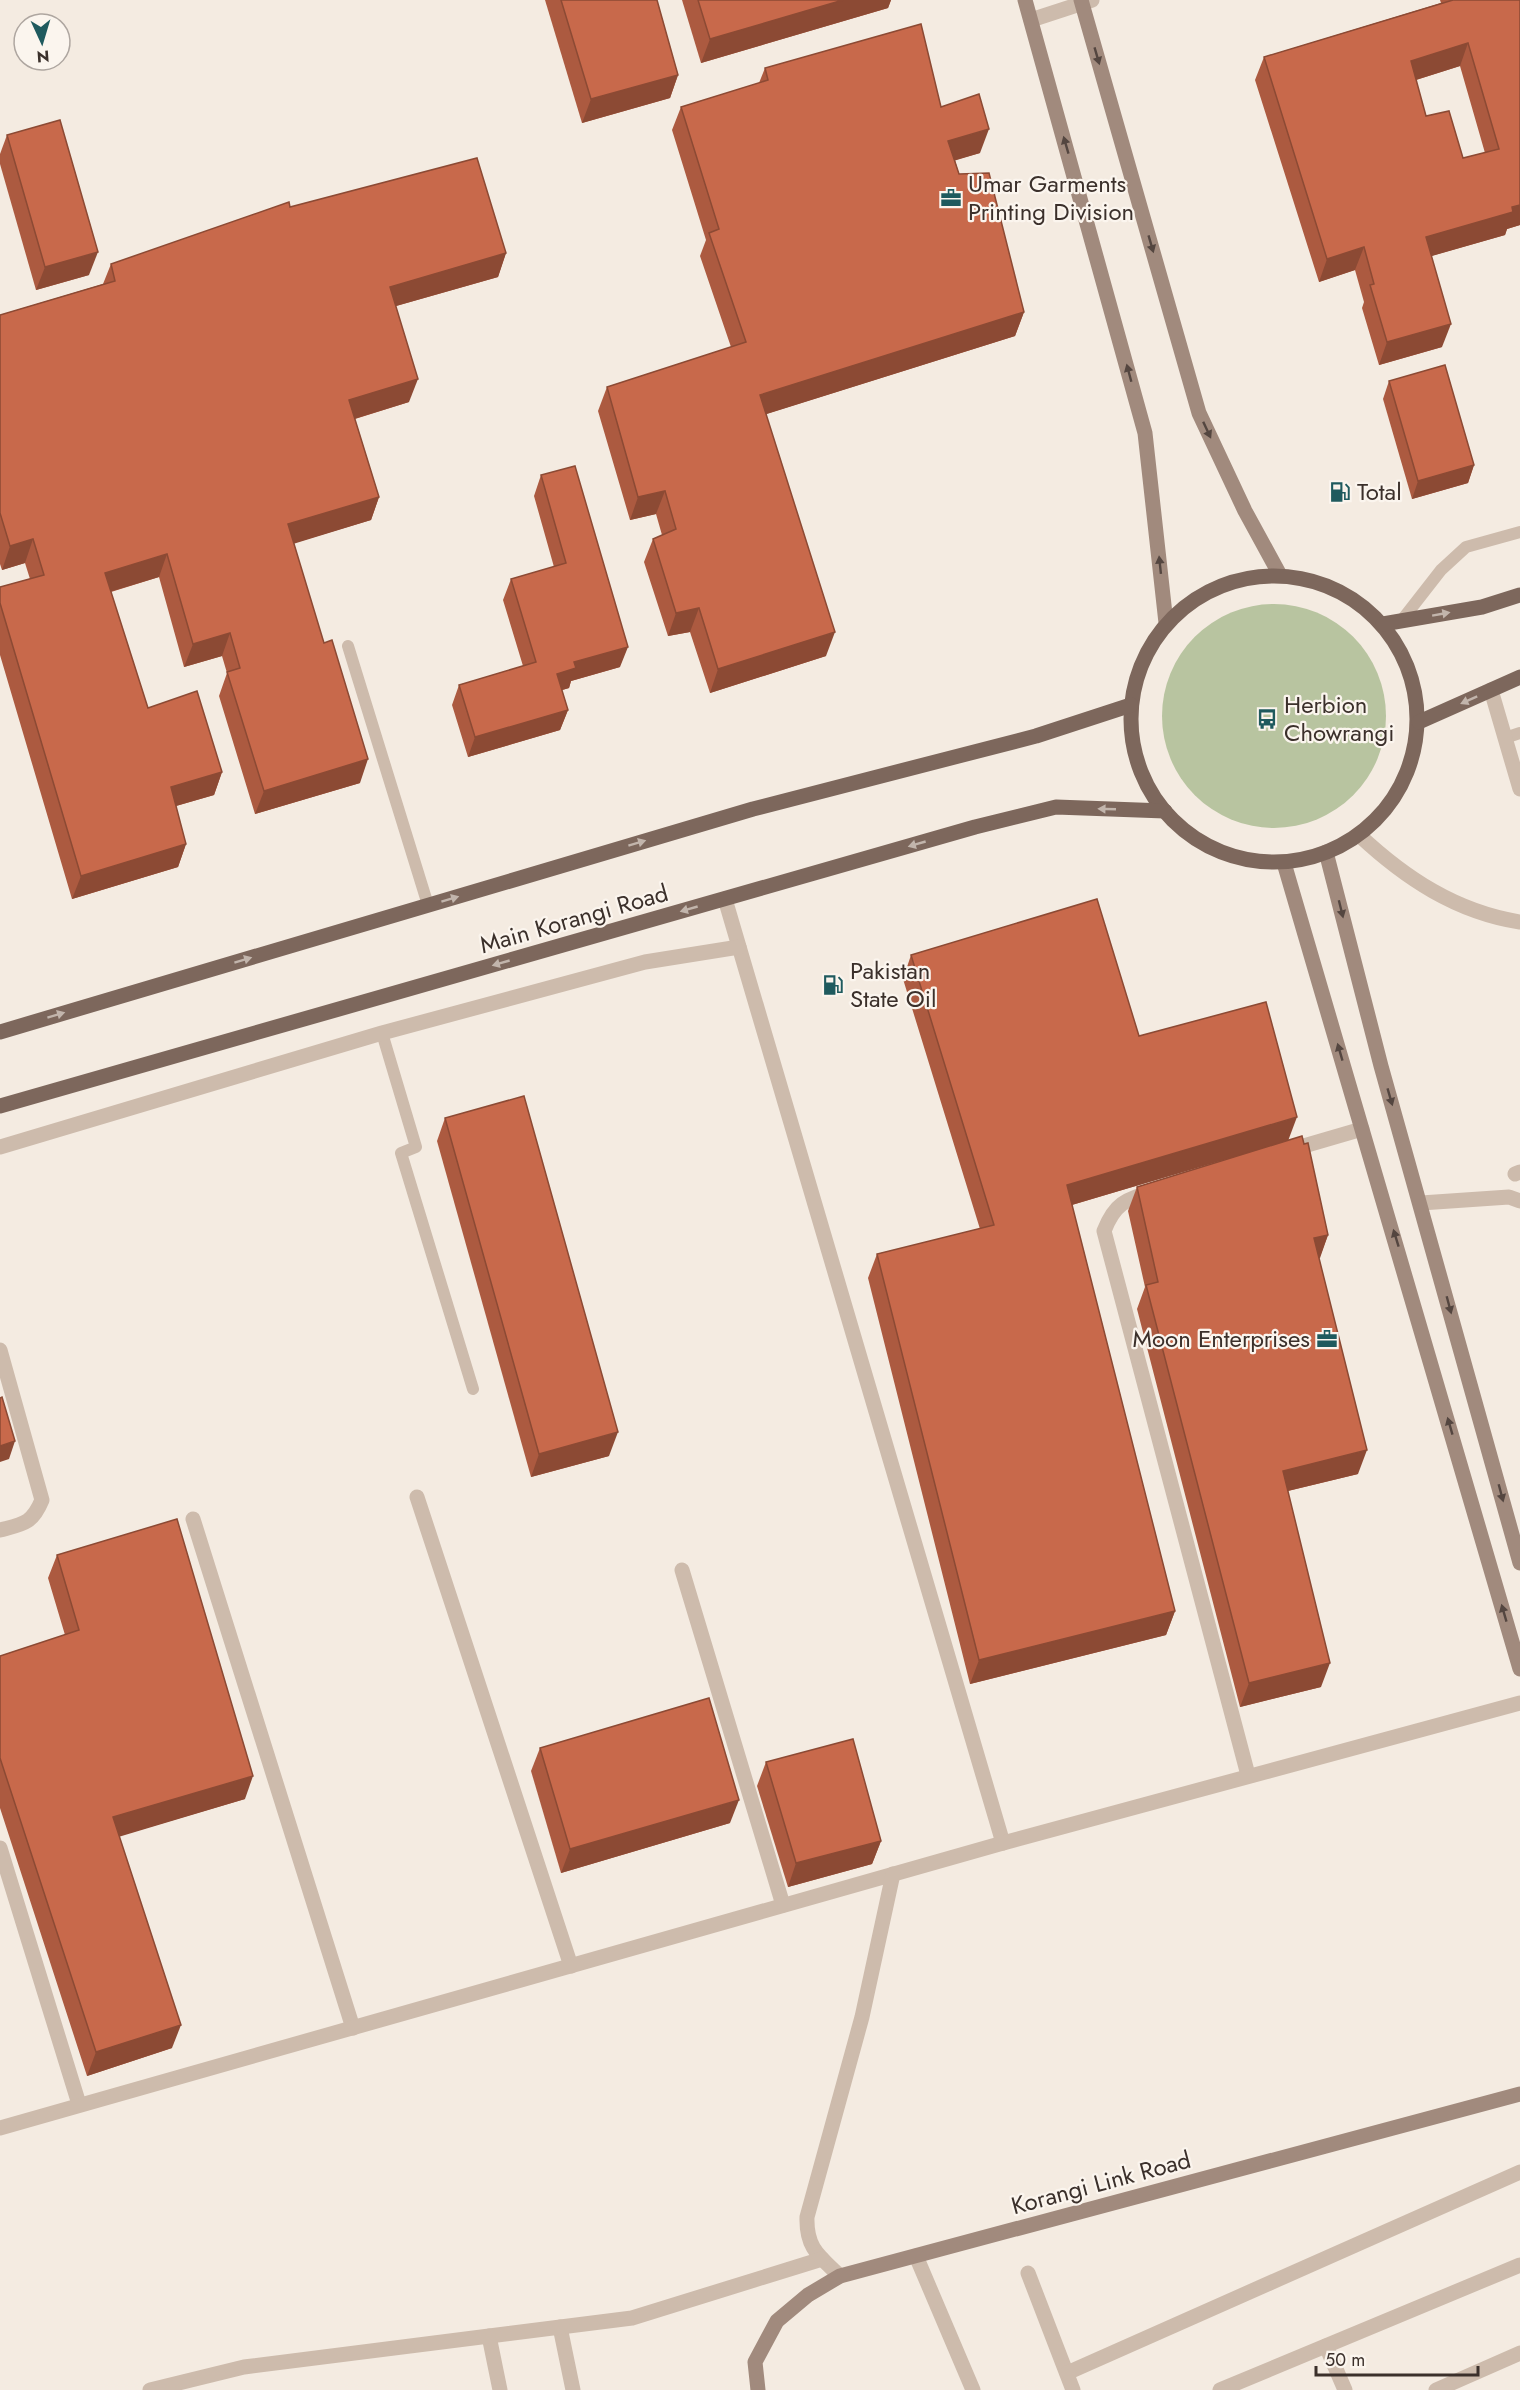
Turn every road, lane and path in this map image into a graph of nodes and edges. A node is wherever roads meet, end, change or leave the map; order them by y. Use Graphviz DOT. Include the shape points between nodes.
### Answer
graph roads {
  1 [pos="1025,0"];
  2 [pos="1085,1"];
  3 [pos="1031,20"];
  4 [pos="1520,532"];
  5 [pos="1280,574"];
  6 [pos="1520,595"];
  7 [pos="1402,621"];
  8 [pos="1166,623"];
  9 [pos="1383,624"];
  10 [pos="348,646"];
  11 [pos="1520,677"];
  12 [pos="1491,690"];
  13 [pos="1131,705"];
  14 [pos="1419,722"];
  15 [pos="1520,733"];
  16 [pos="1505,738"];
  17 [pos="1520,789"];
  18 [pos="1165,811"];
  19 [pos="1359,835"];
  20 [pos="1326,852"];
  21 [pos="1284,863"];
  22 [pos="725,899"];
  23 [pos="428,905"];
  24 [pos="1520,922"];
  25 [pos="739,947"];
  26 [pos="0,1032"];
  27 [pos="382,1033"];
  28 [pos="0,1106"];
  29 [pos="1362,1129"];
  30 [pos="0,1147"];
  31 [pos="1272,1156"];
  32 [pos="1170,1186"];
  33 [pos="1520,1201"];
  34 [pos="1421,1203"];
  35 [pos="0,1350"];
  36 [pos="473,1389"];
  37 [pos="417,1497"];
  38 [pos="192,1520"];
  39 [pos="0,1530"];
  40 [pos="1520,1563"];
  41 [pos="682,1570"];
  42 [pos="1520,1669"];
  43 [pos="1520,1703"];
  44 [pos="1248,1775"];
  45 [pos="1003,1843"];
  46 [pos="0,1848"];
  47 [pos="892,1874"];
  48 [pos="783,1905"];
  49 [pos="571,1966"];
  50 [pos="353,2028"];
  51 [pos="1520,2094"];
  52 [pos="79,2104"];
  53 [pos="0,2128"];
  54 [pos="1520,2172"];
  55 [pos="916,2256"];
  56 [pos="822,2259"];
  57 [pos="1520,2265"];
  58 [pos="1028,2273"];
  59 [pos="840,2276"];
  60 [pos="560,2327"];
  61 [pos="489,2336"];
  62 [pos="1326,2346"];
  63 [pos="1518,2358"];
  64 [pos="1067,2373"];
  65 [pos="152,2390"];
  66 [pos="500,2390"];
  67 [pos="573,2390"];
  68 [pos="758,2390"];
  69 [pos="973,2390"];
  70 [pos="1073,2390"];
  71 [pos="1220,2390"];
  72 [pos="1345,2390"];
  73 [pos="1438,2390"];
  1 -- 3 [label="main road"];
  2 -- 3 [label="street"];
  2 -- 5 [label="main road, one-way" via="1199,413"];
  8 -- 3 [label="main road, one-way" via="1145,433"];
  4 -- 7 [label="lane" via="1466,547 1441,570"];
  5 -- 8 [label="main road" via="1218,586"];
  5 -- 9 [label="main road" via="1336,588"];
  7 -- 6 [label="main road, one-way" via="1482,607"];
  7 -- 9 [label="main road"];
  8 -- 13 [label="main road" via="1137,675"];
  9 -- 14 [label="main road" via="1410,669"];
  10 -- 23 [label="lane"];
  11 -- 12 [label="main road"];
  12 -- 14 [label="main road, one-way"];
  12 -- 16 [label="street"];
  13 -- 18 [label="main road" via="1131,734 1137,761"];
  23 -- 13 [label="main road, one-way" via="753,809 1036,736"];
  14 -- 19 [label="main road" via="1409,770 1384,811"];
  15 -- 16 [label="lane"];
  16 -- 17 [label="street"];
  18 -- 21 [label="main road" via="1193,836 1226,853"];
  18 -- 22 [label="main road, Main Korangi Road, one-way" via="1056,807"];
  19 -- 20 [label="main road"];
  19 -- 24 [label="street" via="1392,866 1448,901"];
  20 -- 21 [label="main road"];
  20 -- 34 [label="main road, one-way"];
  29 -- 21 [label="main road, one-way"];
  22 -- 25 [label="street"];
  22 -- 28 [label="main road, Main Korangi Road, one-way"];
  26 -- 23 [label="main road, one-way"];
  25 -- 27 [label="street" via="645,962"];
  25 -- 45 [label="street"];
  27 -- 30 [label="street"];
  27 -- 36 [label="lane" via="416,1147 401,1152"];
  29 -- 31 [label="street"];
  42 -- 29 [label="main road, one-way"];
  32 -- 44 [label="street" via="1125,1200 1111,1213 1104,1231"];
  33 -- 34 [label="street" via="1509,1197"];
  34 -- 40 [label="main road, one-way"];
  35 -- 39 [label="street" via="42,1500 35,1517"];
  37 -- 49 [label="street"];
  38 -- 50 [label="street"];
  41 -- 48 [label="street"];
  43 -- 44 [label="street"];
  44 -- 45 [label="street"];
  45 -- 47 [label="street"];
  46 -- 52 [label="street"];
  47 -- 48 [label="street"];
  47 -- 56 [label="street" via="862,2017 807,2217 813,2251"];
  48 -- 49 [label="street"];
  49 -- 50 [label="street"];
  50 -- 52 [label="street"];
  51 -- 55 [label="main road, Korangi Link Road"];
  52 -- 53 [label="street"];
  54 -- 64 [label="street"];
  55 -- 59 [label="main road, Korangi Link Road"];
  55 -- 69 [label="street"];
  56 -- 59 [label="street"];
  56 -- 60 [label="street" via="632,2318"];
  57 -- 62 [label="street"];
  58 -- 64 [label="street"];
  59 -- 68 [label="main road, Korangi Link Road" via="808,2295 777,2321 755,2362"];
  60 -- 61 [label="street"];
  60 -- 67 [label="street"];
  61 -- 65 [label="street" via="244,2367"];
  61 -- 66 [label="street"];
  62 -- 71 [label="street"];
  62 -- 72 [label="street"];
  63 -- 73 [label="street"];
  64 -- 70 [label="street"];
}
